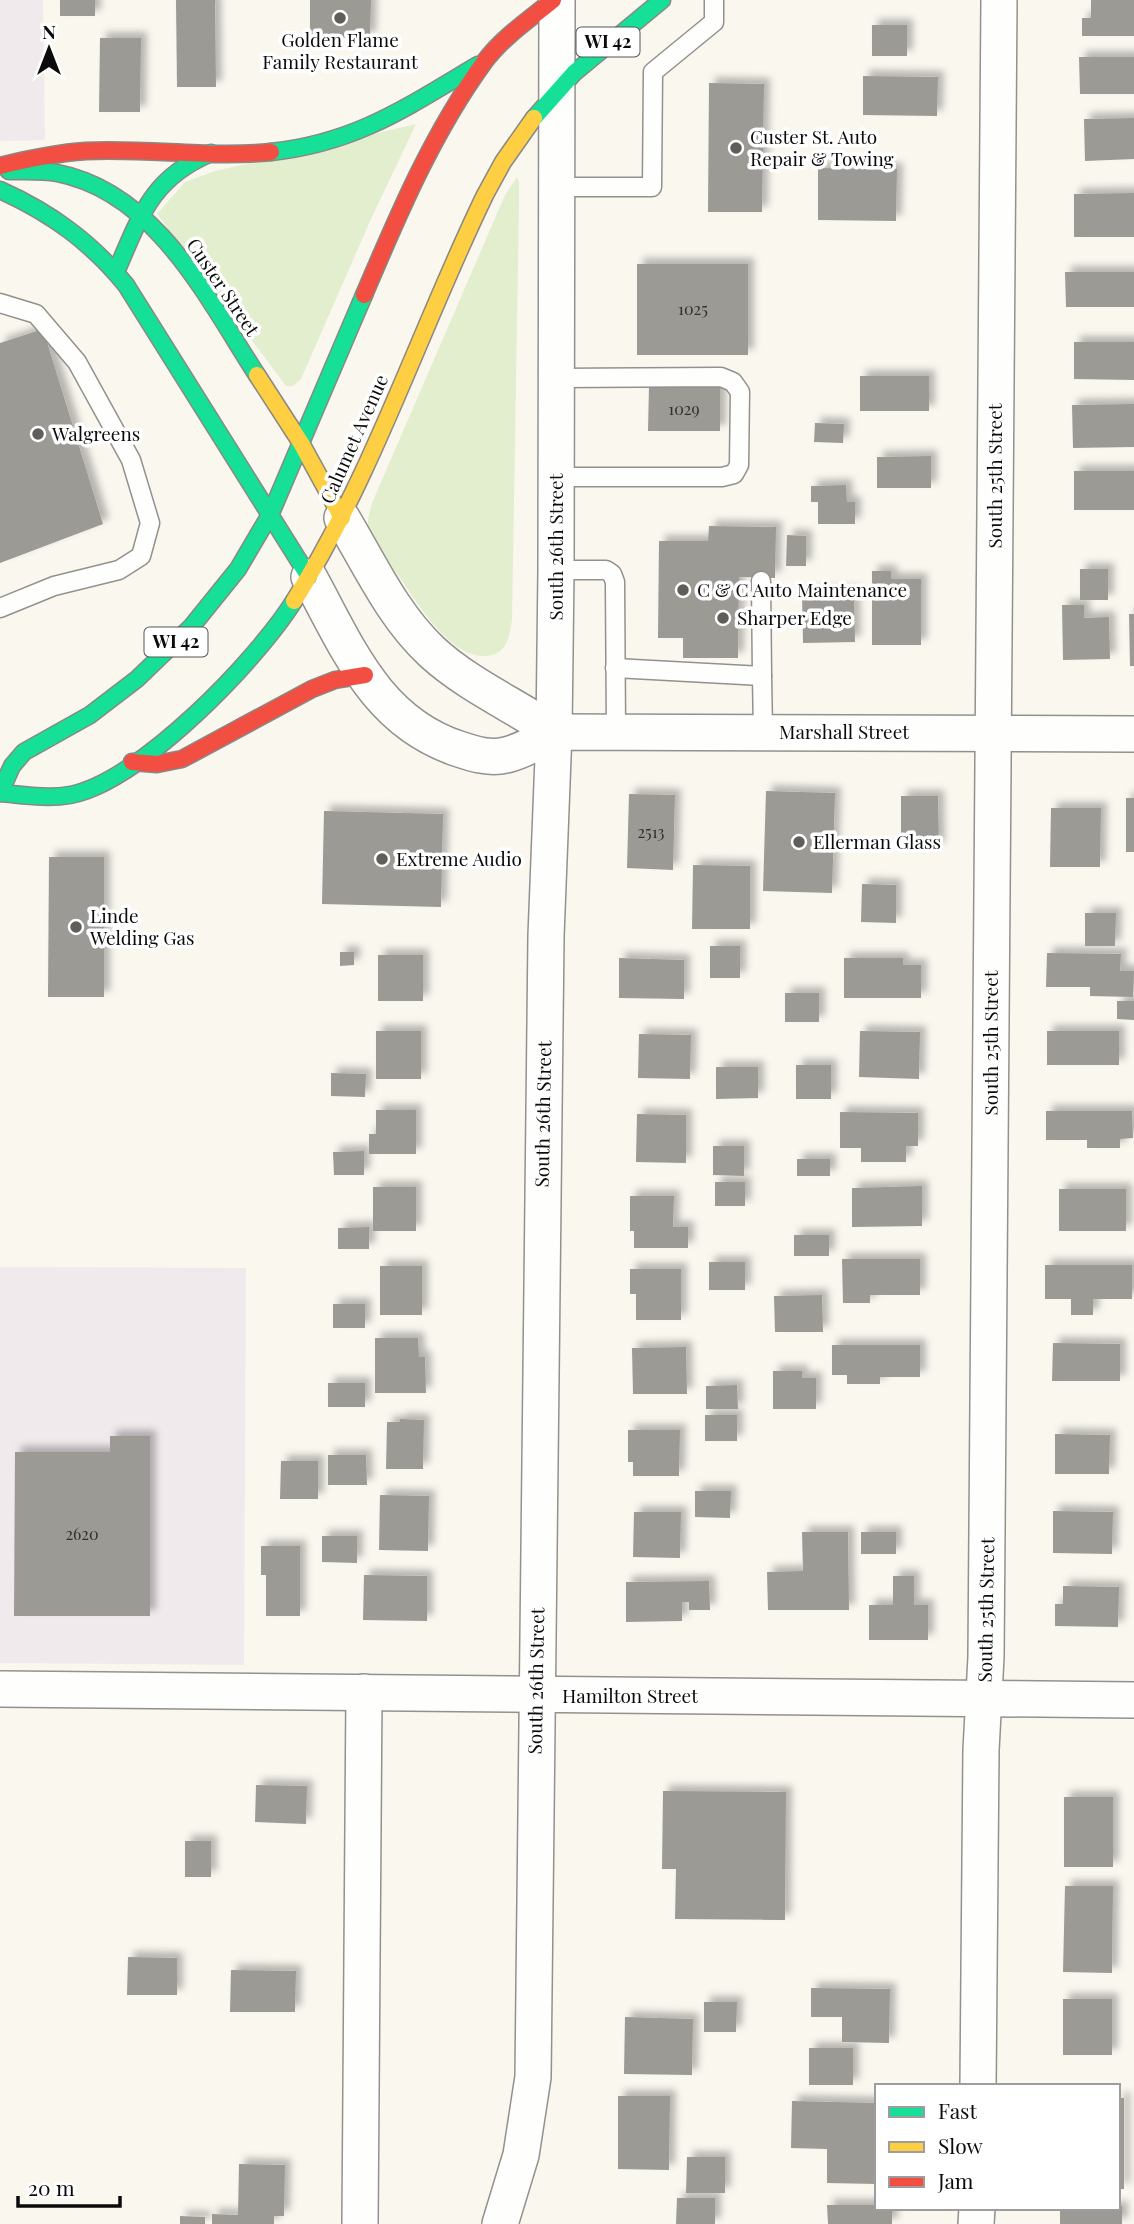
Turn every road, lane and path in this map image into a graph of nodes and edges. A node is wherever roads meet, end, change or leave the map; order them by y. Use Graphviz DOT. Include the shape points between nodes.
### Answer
graph roads {
  1 [pos="555,0"];
  2 [pos="662,0"];
  3 [pos="714,0"];
  4 [pos="999,0"];
  5 [pos="486,60"];
  6 [pos="557,88"];
  7 [pos="213,152"];
  8 [pos="0,166"];
  9 [pos="0,172"];
  10 [pos="556,187"];
  11 [pos="0,190"];
  12 [pos="140,217"];
  13 [pos="116,272"];
  14 [pos="0,303"];
  15 [pos="556,378"];
  16 [pos="301,443"];
  17 [pos="556,477"];
  18 [pos="271,513"];
  19 [pos="342,518"];
  20 [pos="556,570"];
  21 [pos="309,577"];
  22 [pos="761,581"];
  23 [pos="0,608"];
  24 [pos="615,668"];
  25 [pos="365,675"];
  26 [pos="762,676"];
  27 [pos="554,732"];
  28 [pos="616,732"];
  29 [pos="763,732"];
  30 [pos="994,732"];
  31 [pos="1134,734"];
  32 [pos="132,762"];
  33 [pos="0,792"];
  34 [pos="0,1689"];
  35 [pos="364,1692"];
  36 [pos="536,1695"];
  37 [pos="984,1699"];
  38 [pos="1134,1700"];
  39 [pos="978,2084"];
  40 [pos="360,2224"];
  41 [pos="500,2224"];
  1 -- 5 [label="main road, Calumet Avenue / WI 42" via="514,31"];
  1 -- 6 [label="street, South 26th Street"];
  2 -- 6 [label="main road, Calumet Avenue / WI 42"];
  3 -- 10 [label="lane" via="714,22 653,72 652,187"];
  4 -- 30 [label="street, South 25th Street"];
  5 -- 7 [label="main road" via="378,124 345,137 278,151"];
  5 -- 16 [label="main road, Calumet Avenue / WI 42" via="413,185"];
  6 -- 10 [label="street, South 26th Street"];
  6 -- 19 [label="main road, Calumet Avenue / WI 42" via="516,142 487,191"];
  7 -- 8 [label="main road" via="86,151"];
  7 -- 12 [label="main road" via="173,172"];
  9 -- 12 [label="main road, Custer Street" via="49,171 71,176"];
  10 -- 15 [label="street, South 26th Street"];
  11 -- 13 [label="main road" via="59,221 94,247"];
  12 -- 13 [label="main road"];
  12 -- 16 [label="main road, Custer Street" via="186,266"];
  13 -- 18 [label="main road"];
  14 -- 23 [label="lane" via="36,314 77,362 131,460 150,523 141,556 119,570 54,586"];
  15 -- 17 [label="street, South 26th Street"];
  15 -- 17 [label="lane" via="721,377 733,382 740,392 739,466 734,474"];
  16 -- 18 [label="main road, Calumet Avenue / WI 42"];
  16 -- 19 [label="main road"];
  17 -- 20 [label="street, South 26th Street"];
  18 -- 21 [label="main road, Marshall Street"];
  18 -- 33 [label="main road, Calumet Avenue / WI 42" via="238,569 157,662 105,705 24,752"];
  19 -- 21 [label="main road, Calumet Avenue / WI 42"];
  19 -- 27 [label="street" via="423,643 463,676"];
  20 -- 24 [label="lane" via="606,570 612,574"];
  20 -- 27 [label="street, South 26th Street"];
  21 -- 25 [label="street, Marshall Street"];
  21 -- 32 [label="main road, Calumet Avenue / WI 42" via="262,645 224,687 172,734"];
  22 -- 26 [label="lane"];
  24 -- 26 [label="lane"];
  24 -- 28 [label="lane"];
  25 -- 27 [label="street, Marshall Street" via="403,720 474,754 507,755"];
  25 -- 32 [label="main road" via="312,689 182,759 165,764"];
  26 -- 29 [label="lane"];
  27 -- 28 [label="street, Marshall Street"];
  27 -- 36 [label="street, South 26th Street" via="545,936"];
  28 -- 29 [label="street, Marshall Street"];
  29 -- 30 [label="street, Marshall Street"];
  30 -- 31 [label="street, Marshall Street"];
  30 -- 37 [label="street, South 25th Street"];
  32 -- 33 [label="main road, Calumet Avenue / WI 42" via="71,795"];
  34 -- 35 [label="street, Hamilton Street"];
  35 -- 36 [label="street, Hamilton Street"];
  35 -- 40 [label="street"];
  36 -- 37 [label="street, Hamilton Street"];
  36 -- 41 [label="street, South 26th Street" via="533,2077 521,2155"];
  37 -- 38 [label="street, Hamilton Street"];
  37 -- 39 [label="street, South 25th Street"];
}
